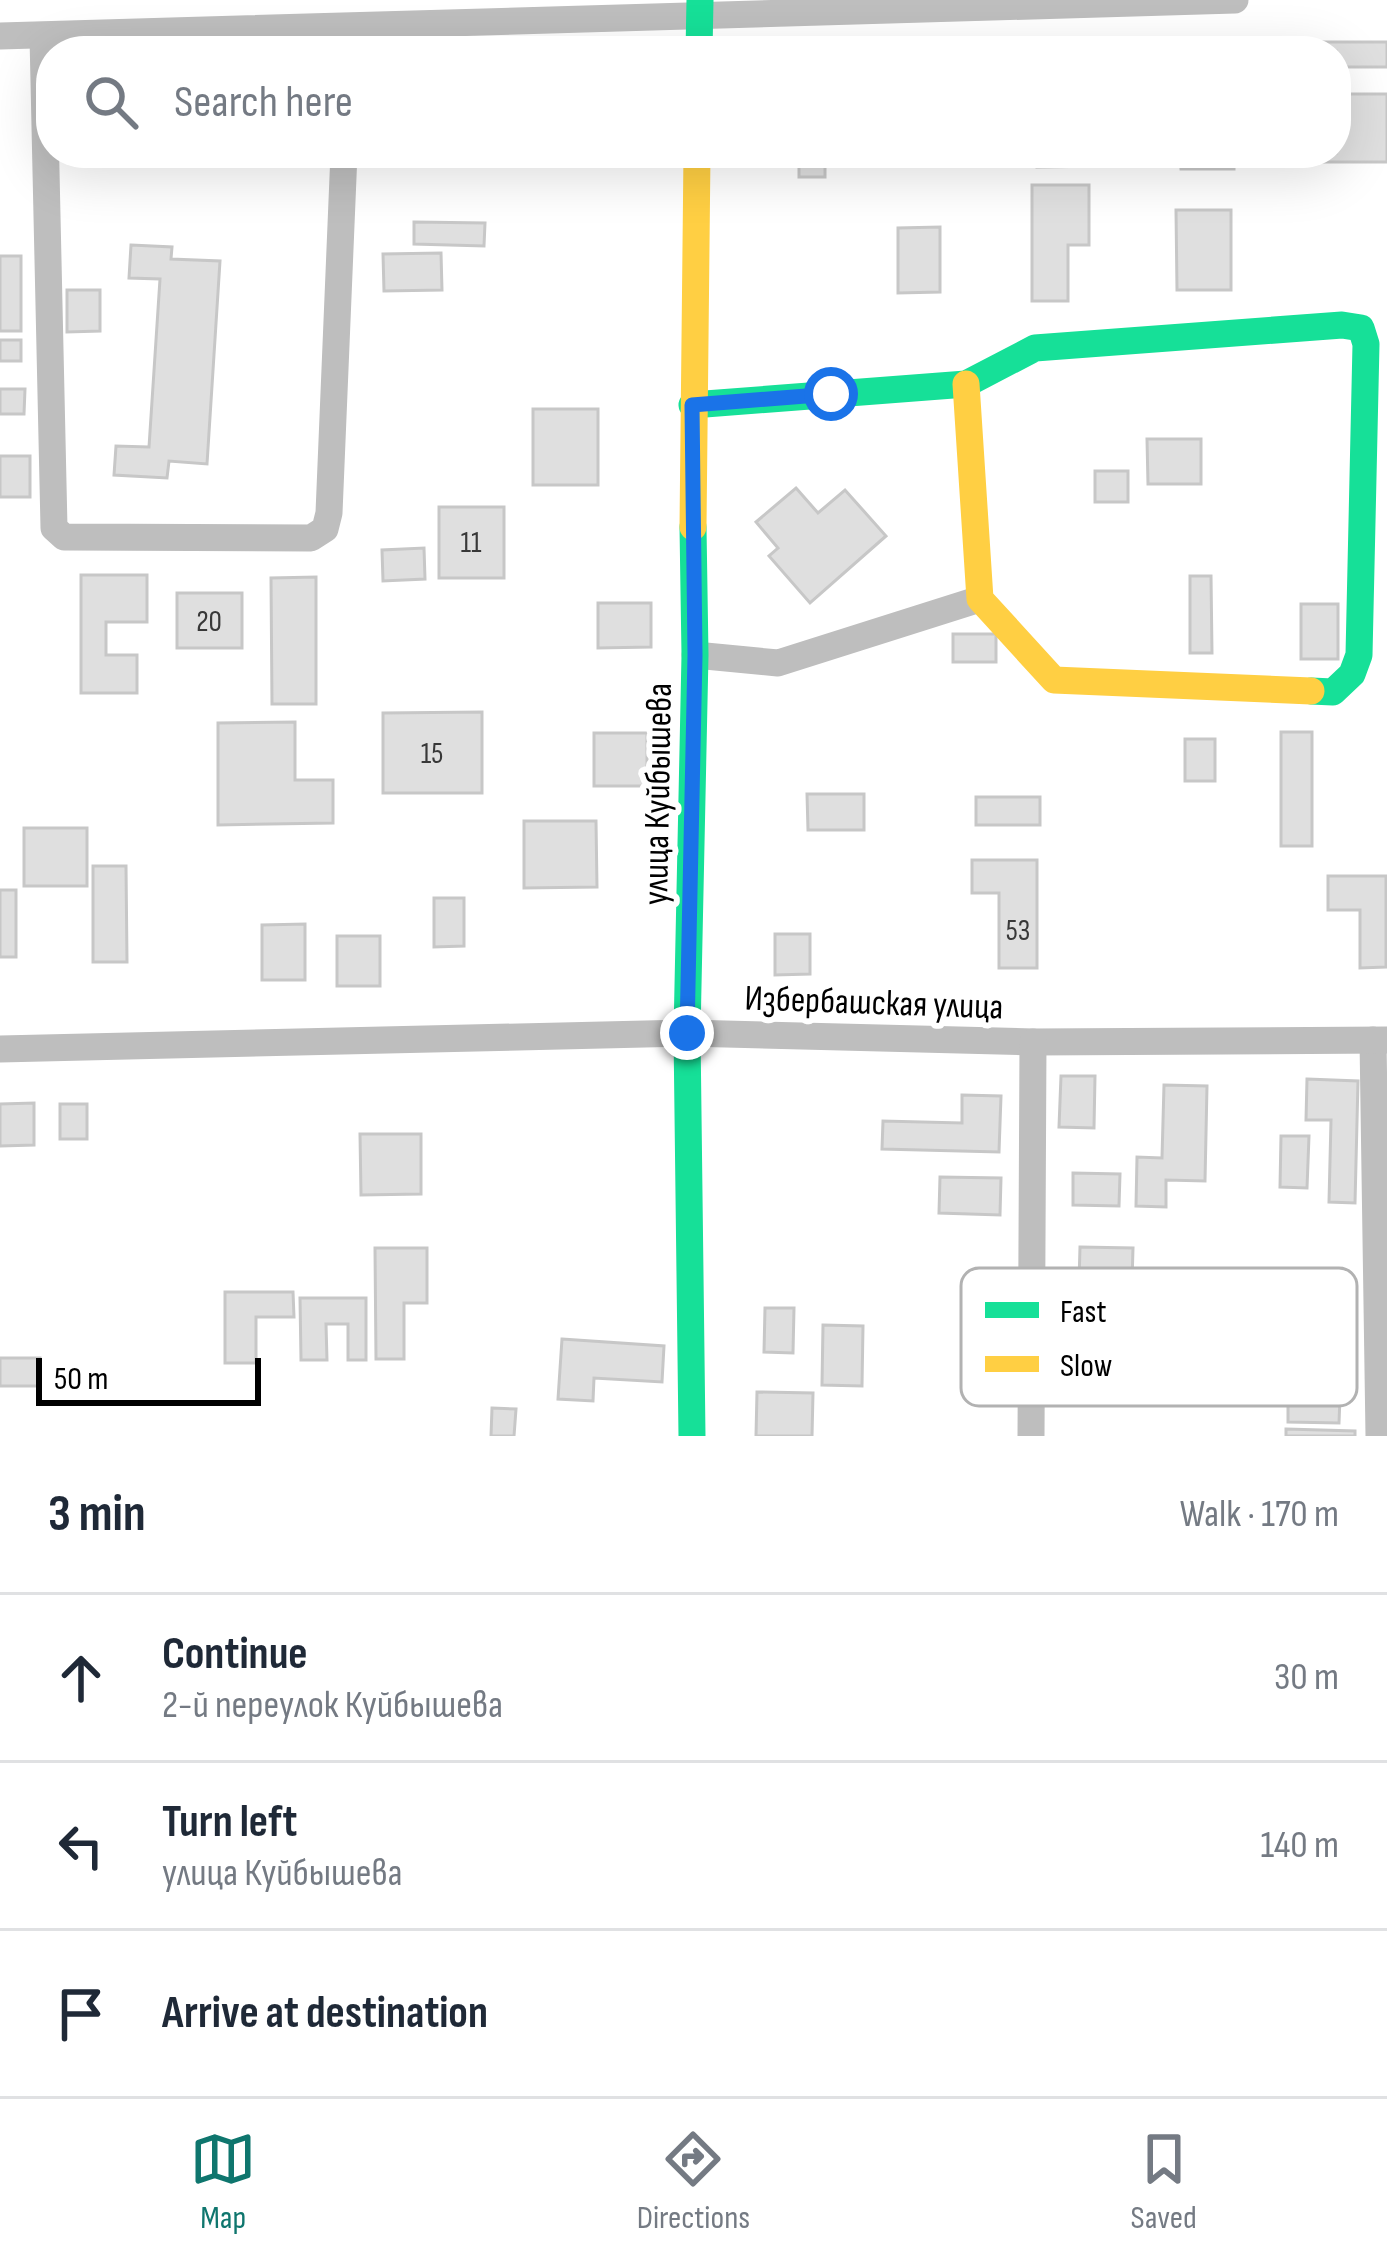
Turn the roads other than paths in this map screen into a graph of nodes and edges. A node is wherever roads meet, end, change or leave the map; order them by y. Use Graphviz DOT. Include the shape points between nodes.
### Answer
graph roads {
  1 [pos="1235,0"];
  2 [pos="700,7"];
  3 [pos="0,36"];
  4 [pos="372,36"];
  5 [pos="36,37"];
  6 [pos="46,168"];
  7 [pos="343,168"];
  8 [pos="697,168"];
  9 [pos="966,385"];
  10 [pos="692,405"];
  11 [pos="980,599"];
  12 [pos="695,655"];
  13 [pos="687,1033"];
  14 [pos="1380,1040"];
  15 [pos="1034,1042"];
  16 [pos="0,1049"];
  17 [pos="1032,1268"];
  18 [pos="1031,1406"];
  19 [pos="692,1436"];
  20 [pos="1031,1436"];
  21 [pos="1379,1436"];
  1 -- 2 [label="street"];
  2 -- 4 [label="street"];
  3 -- 5 [label="street"];
  6 -- 7 [label="street" via="53,528 64,537 310,538 325,529 330,490"];
  8 -- 10 [label="street, улица Куйбышева"];
  9 -- 10 [label="street"];
  9 -- 11 [label="street"];
  9 -- 11 [label="street" via="1035,348 1342,325 1361,328 1366,344 1359,655 1334,692 1054,680"];
  10 -- 12 [label="street, улица Куйбышева"];
  11 -- 12 [label="street" via="778,663"];
  12 -- 13 [label="street, улица Куйбышева"];
  13 -- 15 [label="street, Избербашская улица"];
  13 -- 16 [label="street, Избербашская улица"];
  13 -- 19 [label="street, улица Куйбышева"];
  14 -- 15 [label="street, Избербашская улица"];
  14 -- 21 [label="street"];
  15 -- 17 [label="street"];
  18 -- 20 [label="street"];
}
